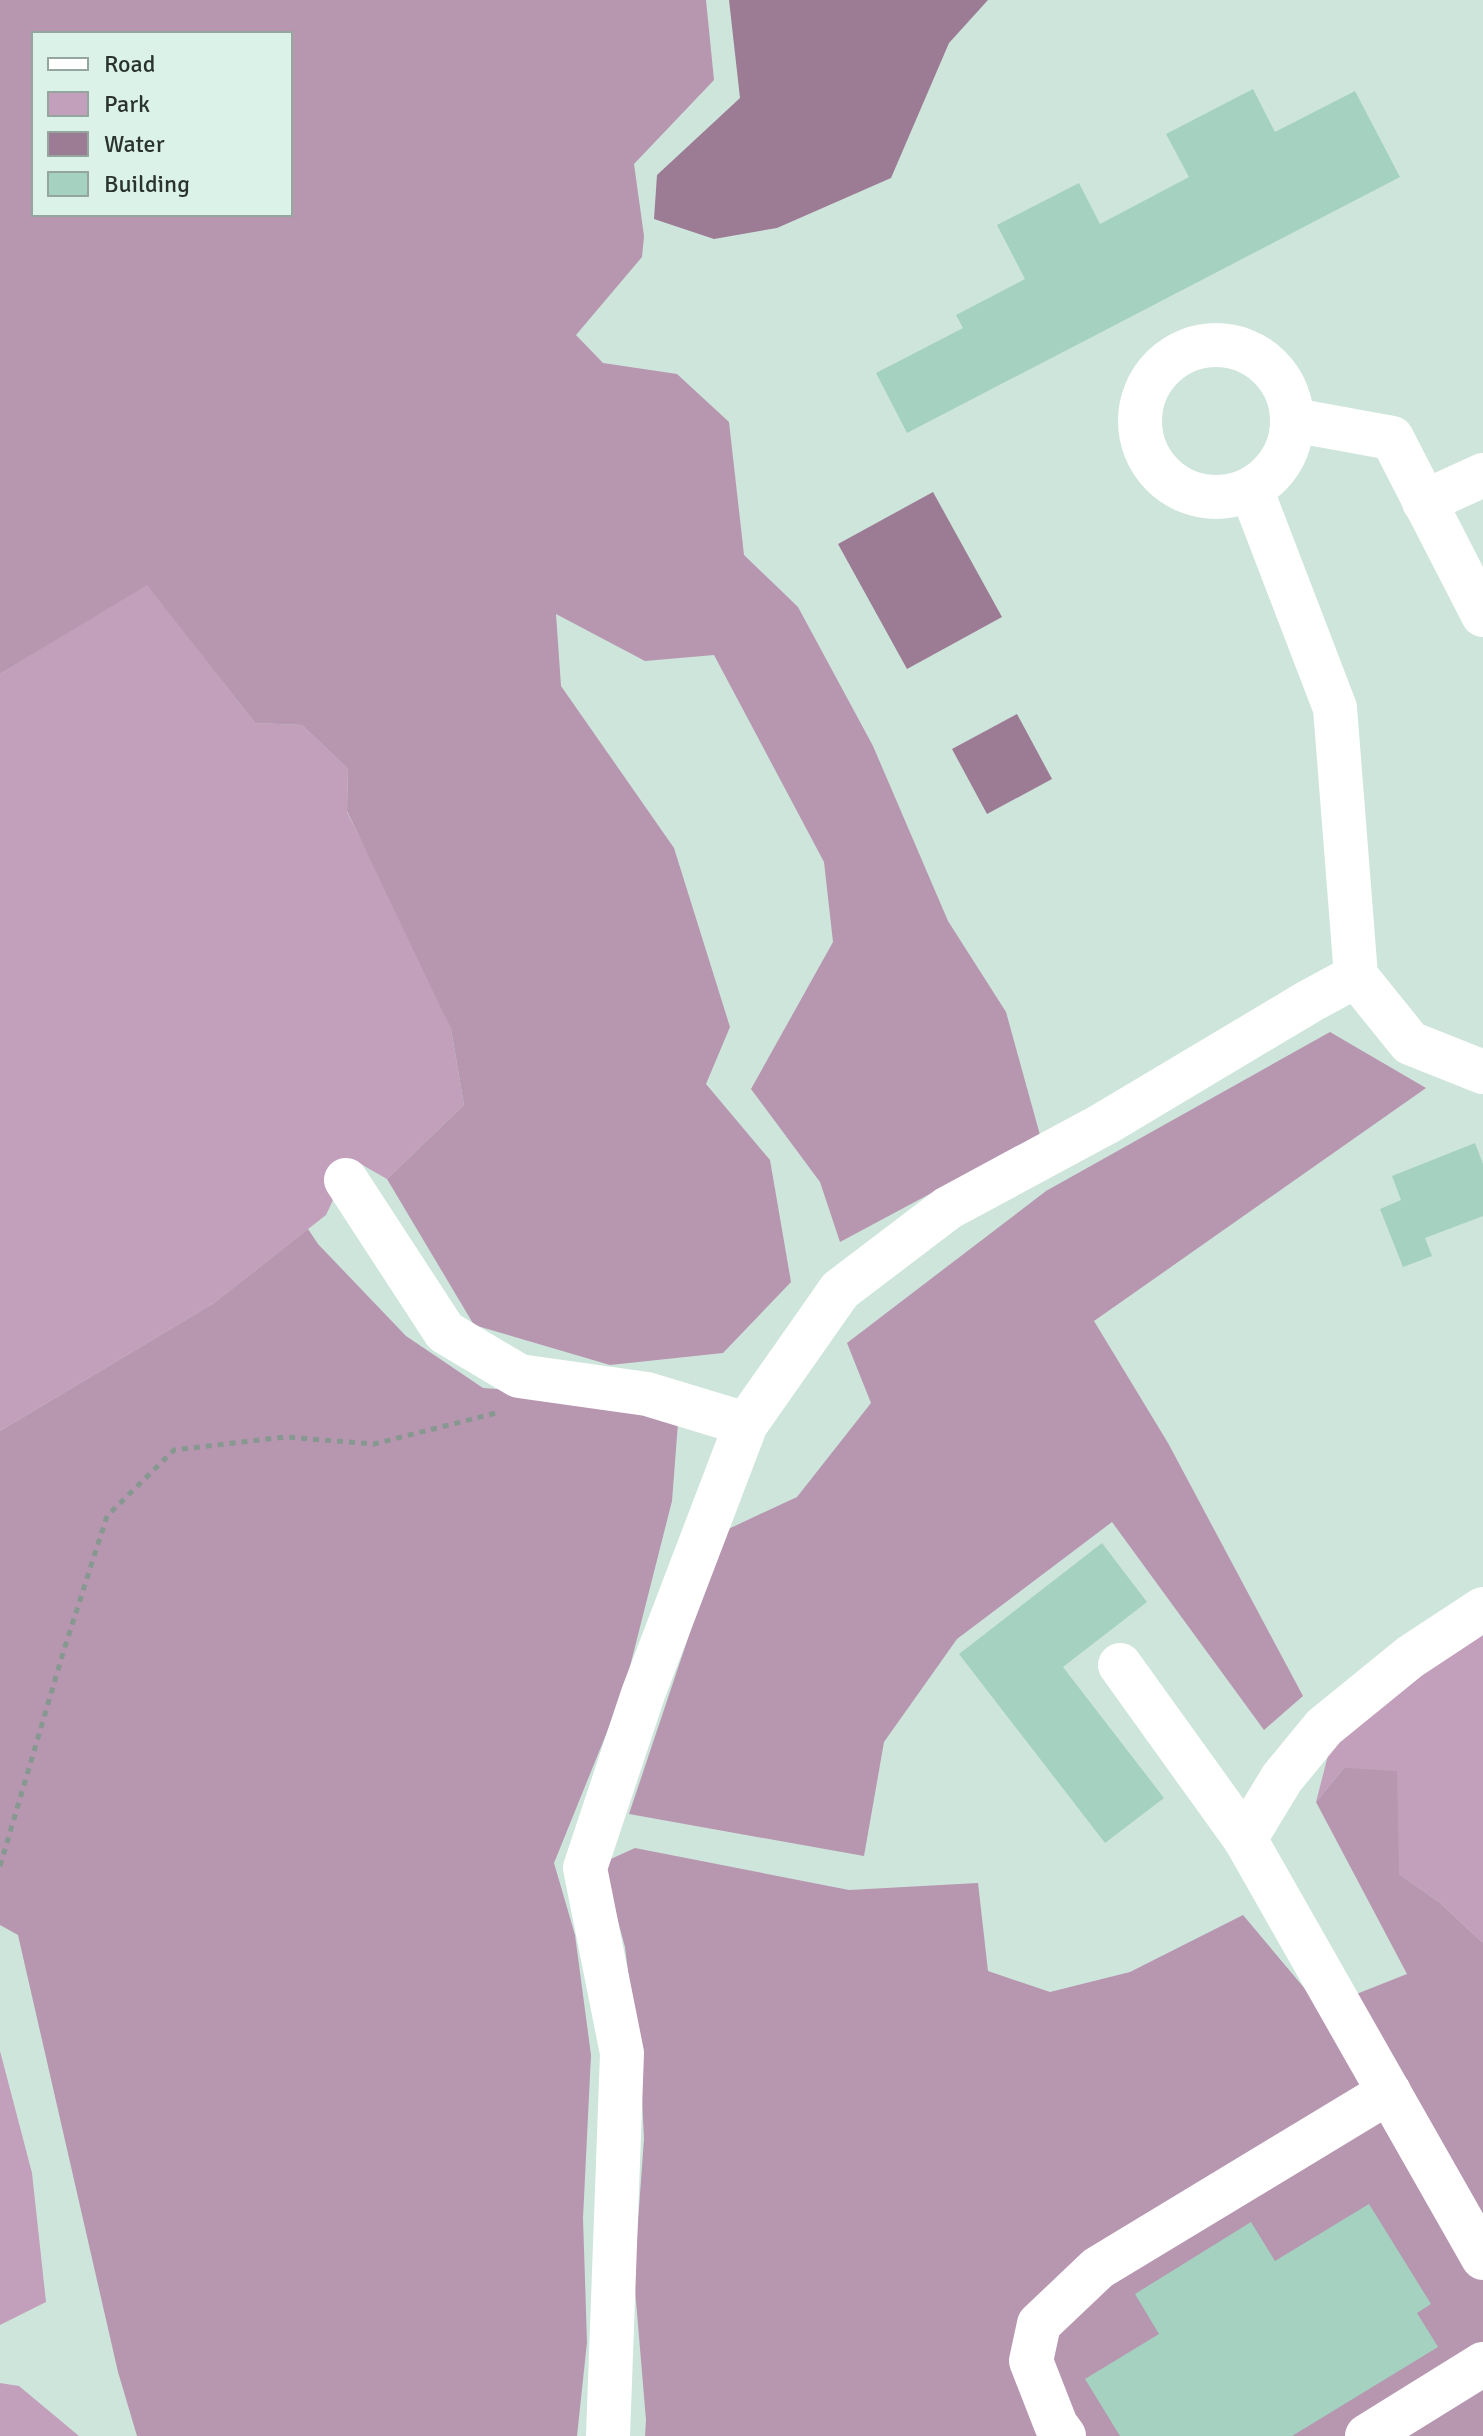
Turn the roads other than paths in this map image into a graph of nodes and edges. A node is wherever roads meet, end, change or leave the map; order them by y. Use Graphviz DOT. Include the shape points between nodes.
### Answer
graph roads {
  1 [pos="1293,420"];
  2 [pos="1483,475"];
  3 [pos="1251,489"];
  4 [pos="1424,502"];
  5 [pos="1483,615"];
  6 [pos="1356,976"];
  7 [pos="1483,1072"];
  8 [pos="346,1180"];
  9 [pos="746,1424"];
  10 [pos="1483,1609"];
  11 [pos="1120,1665"];
  12 [pos="1245,1839"];
  13 [pos="1389,2092"];
  14 [pos="1483,2258"];
  15 [pos="1483,2364"];
  16 [pos="608,2436"];
  17 [pos="1064,2436"];
  18 [pos="1367,2436"];
  1 -- 3 [label="lane" via="1282,460"];
  1 -- 3 [label="lane" via="1288,394 1275,371 1254,354 1229,345 1203,345 1178,354 1157,370 1138,419 1142,446 1155,468 1175,486 1199,496 1226,497"];
  1 -- 4 [label="lane" via="1392,438"];
  2 -- 4 [label="lane"];
  3 -- 6 [label="lane" via="1335,708"];
  4 -- 5 [label="lane"];
  6 -- 7 [label="lane" via="1410,1043"];
  6 -- 9 [label="lane" via="1104,1124 948,1208 840,1290"];
  8 -- 9 [label="lane" via="445,1332 519,1376 647,1394"];
  9 -- 16 [label="lane" via="643,1694 585,1868 622,2053"];
  10 -- 12 [label="lane" via="1410,1657 1324,1727 1282,1778"];
  11 -- 12 [label="lane"];
  12 -- 13 [label="lane"];
  13 -- 14 [label="lane"];
  13 -- 17 [label="lane" via="1098,2268 1039,2324 1031,2361"];
  15 -- 18 [label="lane"];
}
